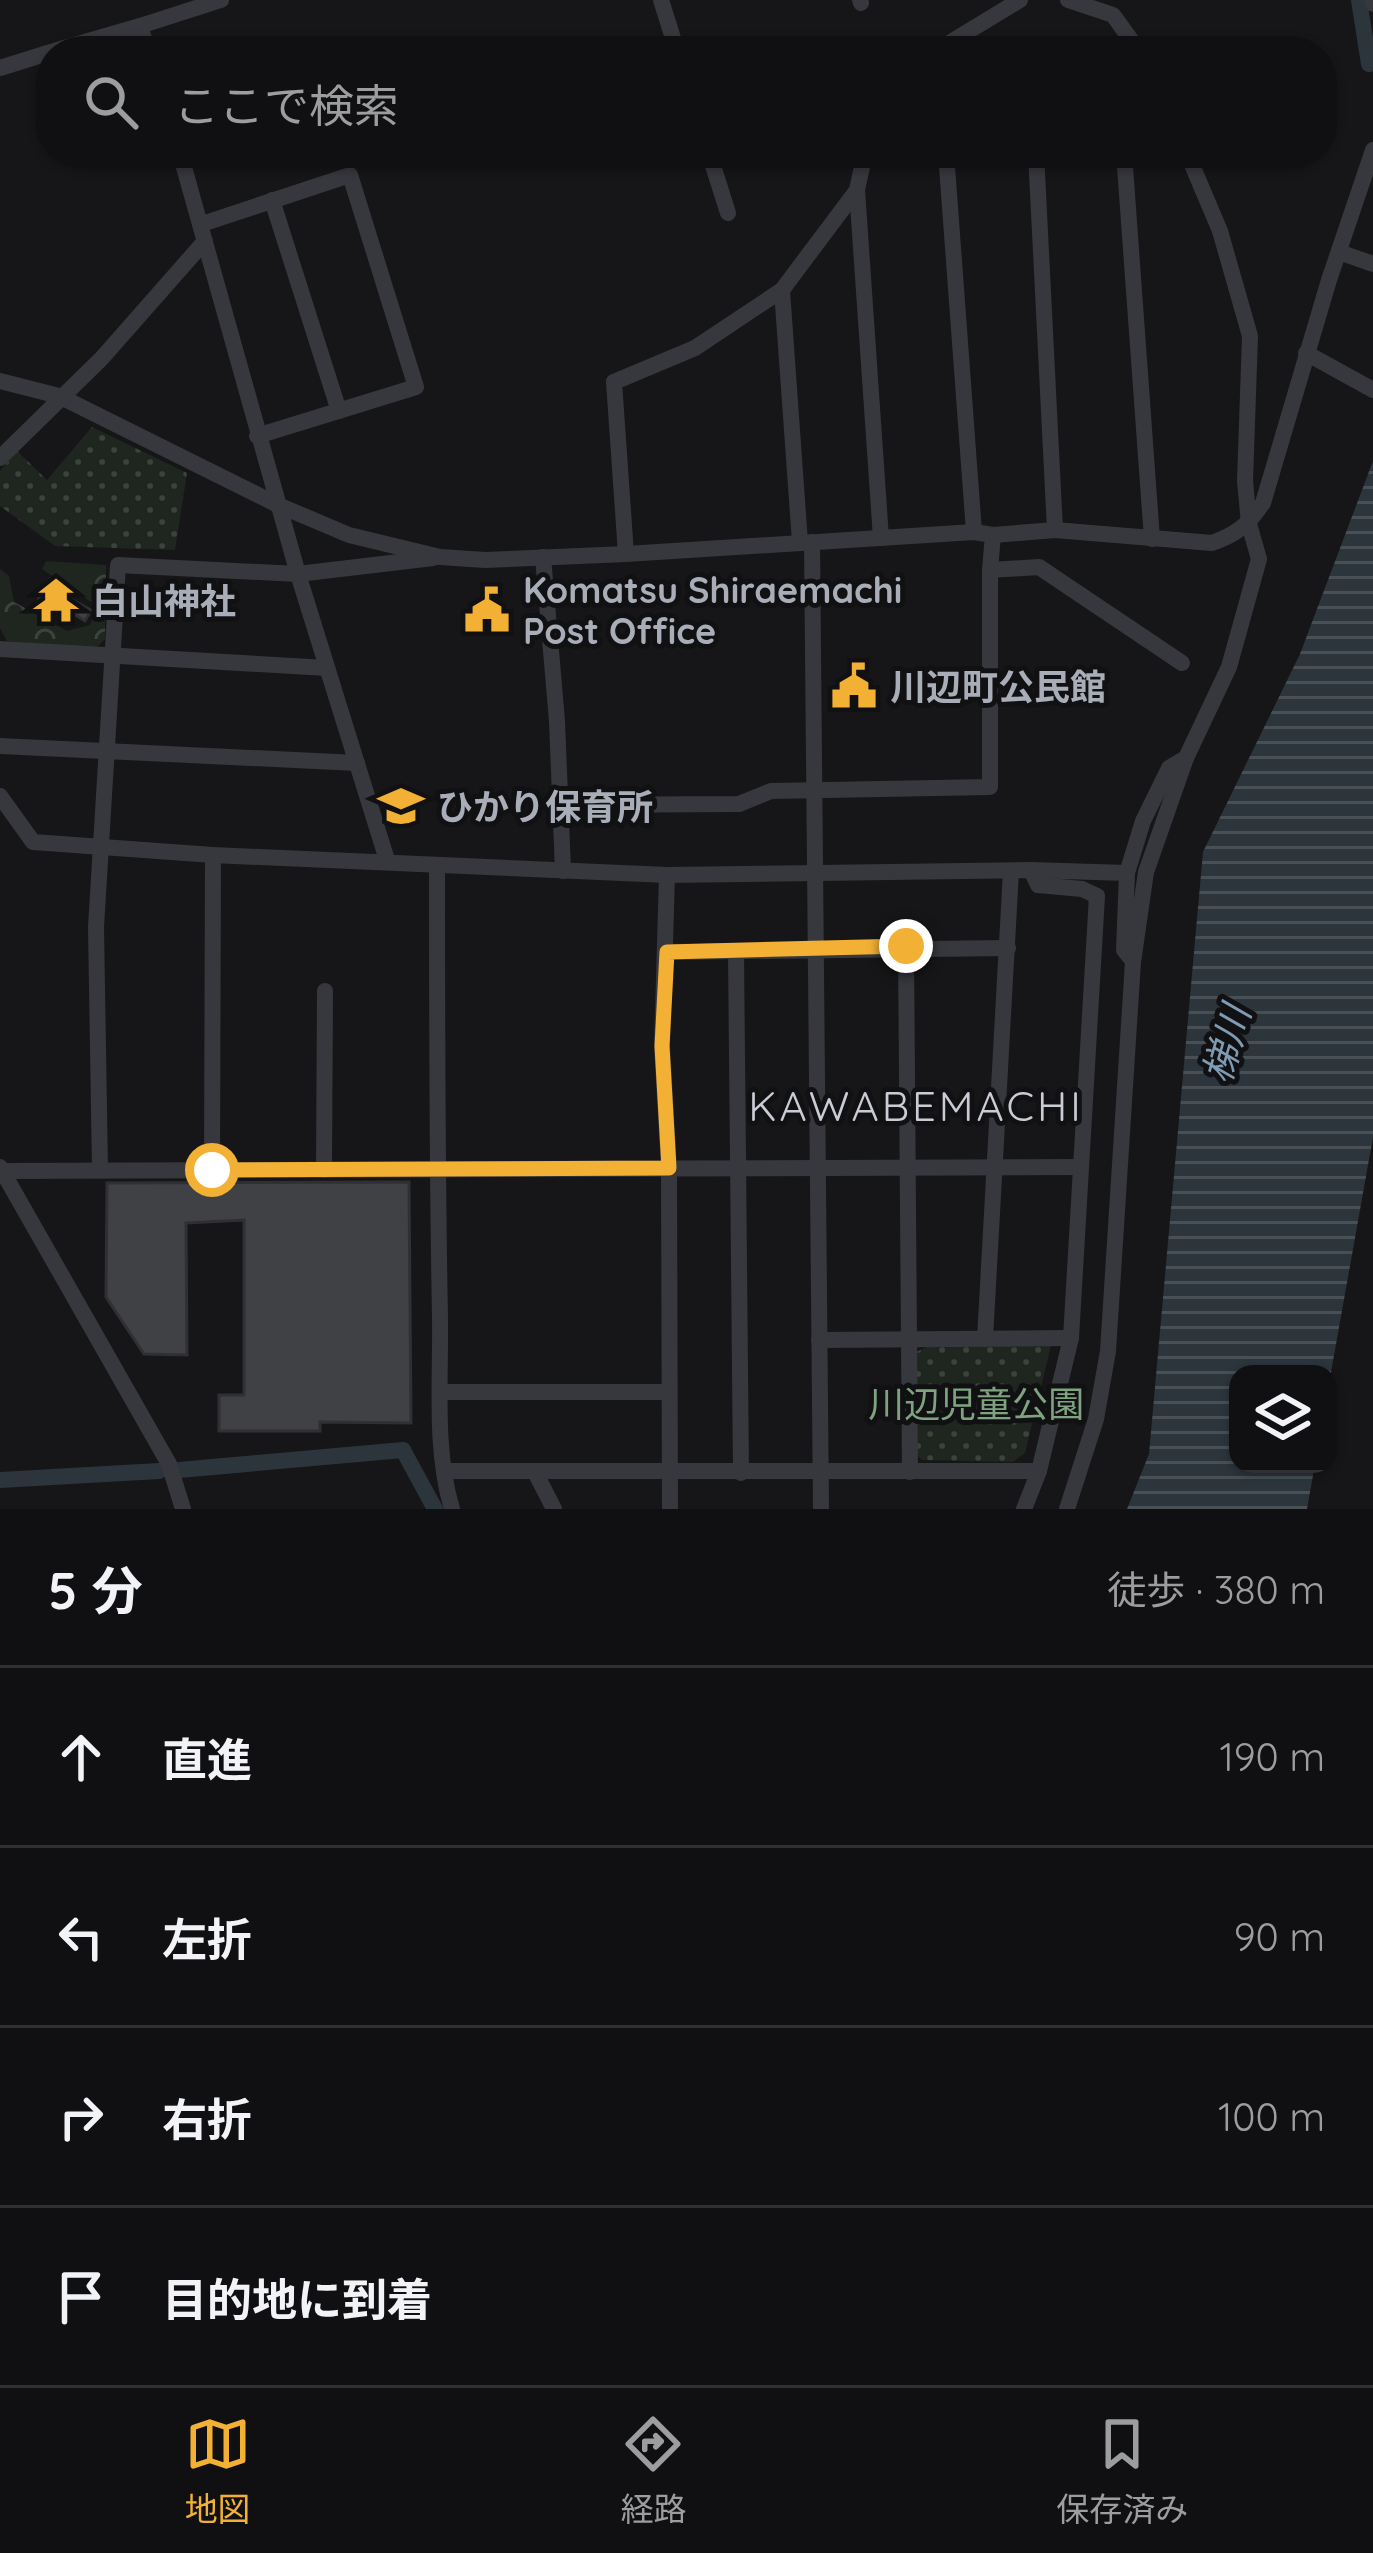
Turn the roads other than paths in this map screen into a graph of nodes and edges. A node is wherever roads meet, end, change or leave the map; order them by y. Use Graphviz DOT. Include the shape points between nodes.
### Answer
graph roads {
  1 [pos="221,0"];
  2 [pos="662,0"];
  3 [pos="1020,0"];
  4 [pos="1068,0"];
  5 [pos="140,26"];
  6 [pos="105,36"];
  7 [pos="143,36"];
  8 [pos="673,36"];
  9 [pos="961,36"];
  10 [pos="1126,36"];
  11 [pos="36,56"];
  12 [pos="0,68"];
  13 [pos="1373,150"];
  14 [pos="184,168"];
  15 [pos="714,168"];
  16 [pos="862,168"];
  17 [pos="947,168"];
  18 [pos="1037,168"];
  19 [pos="1125,168"];
  20 [pos="1193,168"];
  21 [pos="857,190"];
  22 [pos="272,200"];
  23 [pos="728,213"];
  24 [pos="204,233"];
  25 [pos="1339,251"];
  26 [pos="1373,264"];
  27 [pos="782,290"];
  28 [pos="1306,353"];
  29 [pos="0,381"];
  30 [pos="1373,389"];
  31 [pos="58,396"];
  32 [pos="338,411"];
  33 [pos="257,436"];
  34 [pos="0,458"];
  35 [pos="278,505"];
  36 [pos="1249,524"];
  37 [pos="1055,530"];
  38 [pos="974,532"];
  39 [pos="993,535"];
  40 [pos="881,538"];
  41 [pos="1152,539"];
  42 [pos="806,542"];
  43 [pos="626,554"];
  44 [pos="543,556"];
  45 [pos="440,557"];
  46 [pos="990,570"];
  47 [pos="298,574"];
  48 [pos="0,649"];
  49 [pos="112,656"];
  50 [pos="1182,663"];
  51 [pos="327,668"];
  52 [pos="0,746"];
  53 [pos="106,752"];
  54 [pos="1186,758"];
  55 [pos="357,763"];
  56 [pos="815,789"];
  57 [pos="0,796"];
  58 [pos="561,805"];
  59 [pos="101,847"];
  60 [pos="213,855"];
  61 [pos="387,860"];
  62 [pos="437,866"];
  63 [pos="1031,870"];
  64 [pos="1011,871"];
  65 [pos="563,872"];
  66 [pos="814,873"];
  67 [pos="1127,873"];
  68 [pos="667,875"];
  69 [pos="906,946"];
  70 [pos="814,948"];
  71 [pos="1008,948"];
  72 [pos="667,952"];
  73 [pos="736,952"];
  74 [pos="1133,962"];
  75 [pos="325,991"];
  76 [pos="996,1167"];
  77 [pos="1079,1167"];
  78 [pos="2,1168"];
  79 [pos="669,1168"];
  80 [pos="818,1168"];
  81 [pos="908,1168"];
  82 [pos="436,1169"];
  83 [pos="739,1169"];
  84 [pos="100,1170"];
  85 [pos="212,1170"];
  86 [pos="325,1170"];
  87 [pos="1071,1338"];
  88 [pos="986,1339"];
  89 [pos="819,1340"];
  90 [pos="909,1340"];
  91 [pos="442,1392"];
  92 [pos="669,1392"];
  93 [pos="1039,1471"];
  94 [pos="443,1472"];
  95 [pos="536,1472"];
  96 [pos="910,1472"];
  97 [pos="670,1473"];
  98 [pos="741,1473"];
  99 [pos="821,1473"];
  100 [pos="184,1509"];
  101 [pos="452,1509"];
  102 [pos="554,1509"];
  103 [pos="670,1509"];
  104 [pos="821,1509"];
  105 [pos="1024,1509"];
  106 [pos="1067,1509"];
  1 -- 5 [label="street"];
  2 -- 8 [label="street"];
  3 -- 9 [label="street"];
  4 -- 10 [label="street" via="1113,15"];
  5 -- 6 [label="street"];
  5 -- 7 [label="street"];
  11 -- 12 [label="street"];
  13 -- 25 [label="street"];
  14 -- 24 [label="street"];
  15 -- 23 [label="street"];
  16 -- 21 [label="street"];
  17 -- 38 [label="street"];
  18 -- 37 [label="street"];
  19 -- 41 [label="street"];
  20 -- 36 [label="street" via="1250,336"];
  21 -- 27 [label="street"];
  21 -- 40 [label="street"];
  22 -- 24 [label="street"];
  22 -- 32 [label="street"];
  22 -- 32 [label="street" via="350,175 416,387"];
  24 -- 31 [label="street" via="102,358"];
  24 -- 33 [label="street"];
  25 -- 26 [label="street"];
  25 -- 28 [label="street"];
  27 -- 42 [label="street"];
  27 -- 43 [label="street" via="695,348 614,382"];
  28 -- 30 [label="street"];
  28 -- 36 [label="street" via="1263,503"];
  29 -- 31 [label="street"];
  31 -- 34 [label="street"];
  31 -- 35 [label="street"];
  32 -- 33 [label="street"];
  33 -- 35 [label="street"];
  35 -- 45 [label="street" via="349,536"];
  35 -- 47 [label="street"];
  36 -- 41 [label="street" via="1212,543"];
  36 -- 54 [label="street" via="1259,559 1229,667"];
  37 -- 39 [label="street"];
  37 -- 41 [label="street"];
  38 -- 39 [label="street"];
  38 -- 40 [label="street"];
  39 -- 46 [label="street"];
  40 -- 42 [label="street"];
  42 -- 43 [label="street"];
  42 -- 56 [label="street"];
  43 -- 44 [label="street"];
  44 -- 45 [label="street"];
  44 -- 58 [label="street"];
  45 -- 47 [label="street"];
  46 -- 50 [label="street" via="1039,567"];
  46 -- 56 [label="street" via="990,787"];
  47 -- 49 [label="street" via="118,565"];
  47 -- 51 [label="street"];
  48 -- 49 [label="street"];
  49 -- 51 [label="street"];
  49 -- 53 [label="street"];
  51 -- 55 [label="street"];
  52 -- 53 [label="street"];
  53 -- 55 [label="street"];
  53 -- 59 [label="street"];
  54 -- 67 [label="street" via="1168,768"];
  54 -- 74 [label="street" via="1146,872"];
  55 -- 61 [label="street"];
  56 -- 58 [label="street" via="771,791 739,804"];
  56 -- 66 [label="street"];
  57 -- 59 [label="street" via="33,842"];
  58 -- 65 [label="street"];
  59 -- 60 [label="street"];
  59 -- 84 [label="street"];
  60 -- 61 [label="street"];
  60 -- 85 [label="street"];
  61 -- 62 [label="street"];
  62 -- 65 [label="street"];
  62 -- 82 [label="street"];
  63 -- 64 [label="street"];
  63 -- 67 [label="street"];
  63 -- 77 [label="street" via="1038,885 1097,896"];
  64 -- 66 [label="street"];
  64 -- 71 [label="street"];
  65 -- 68 [label="street"];
  66 -- 68 [label="street"];
  66 -- 70 [label="street"];
  67 -- 74 [label="street" via="1124,950"];
  68 -- 72 [label="street"];
  69 -- 70 [label="street"];
  69 -- 71 [label="street"];
  69 -- 81 [label="street"];
  70 -- 73 [label="street"];
  70 -- 80 [label="street"];
  71 -- 76 [label="street"];
  72 -- 73 [label="street"];
  72 -- 79 [label="street"];
  73 -- 83 [label="street"];
  74 -- 106 [label="street" via="1108,1352"];
  75 -- 86 [label="street"];
  76 -- 77 [label="street"];
  76 -- 81 [label="street"];
  76 -- 88 [label="street"];
  77 -- 87 [label="street"];
  78 -- 84 [label="street"];
  78 -- 100 [label="street" via="169,1463"];
  79 -- 82 [label="street"];
  79 -- 83 [label="street"];
  79 -- 92 [label="street"];
  80 -- 81 [label="street"];
  80 -- 83 [label="street"];
  80 -- 89 [label="street"];
  81 -- 90 [label="street"];
  82 -- 86 [label="street"];
  82 -- 91 [label="street"];
  83 -- 98 [label="street"];
  84 -- 85 [label="street"];
  85 -- 86 [label="street"];
  87 -- 88 [label="street"];
  87 -- 93 [label="street"];
  88 -- 90 [label="street"];
  89 -- 90 [label="street"];
  89 -- 99 [label="street"];
  90 -- 96 [label="street"];
  91 -- 92 [label="street"];
  91 -- 94 [label="street"];
  92 -- 97 [label="street"];
  93 -- 96 [label="street"];
  93 -- 105 [label="street"];
  94 -- 95 [label="street"];
  94 -- 101 [label="street"];
  95 -- 97 [label="street"];
  95 -- 102 [label="street"];
  96 -- 99 [label="street"];
  97 -- 98 [label="street"];
  97 -- 103 [label="street"];
  98 -- 99 [label="street"];
  99 -- 104 [label="street"];
}
